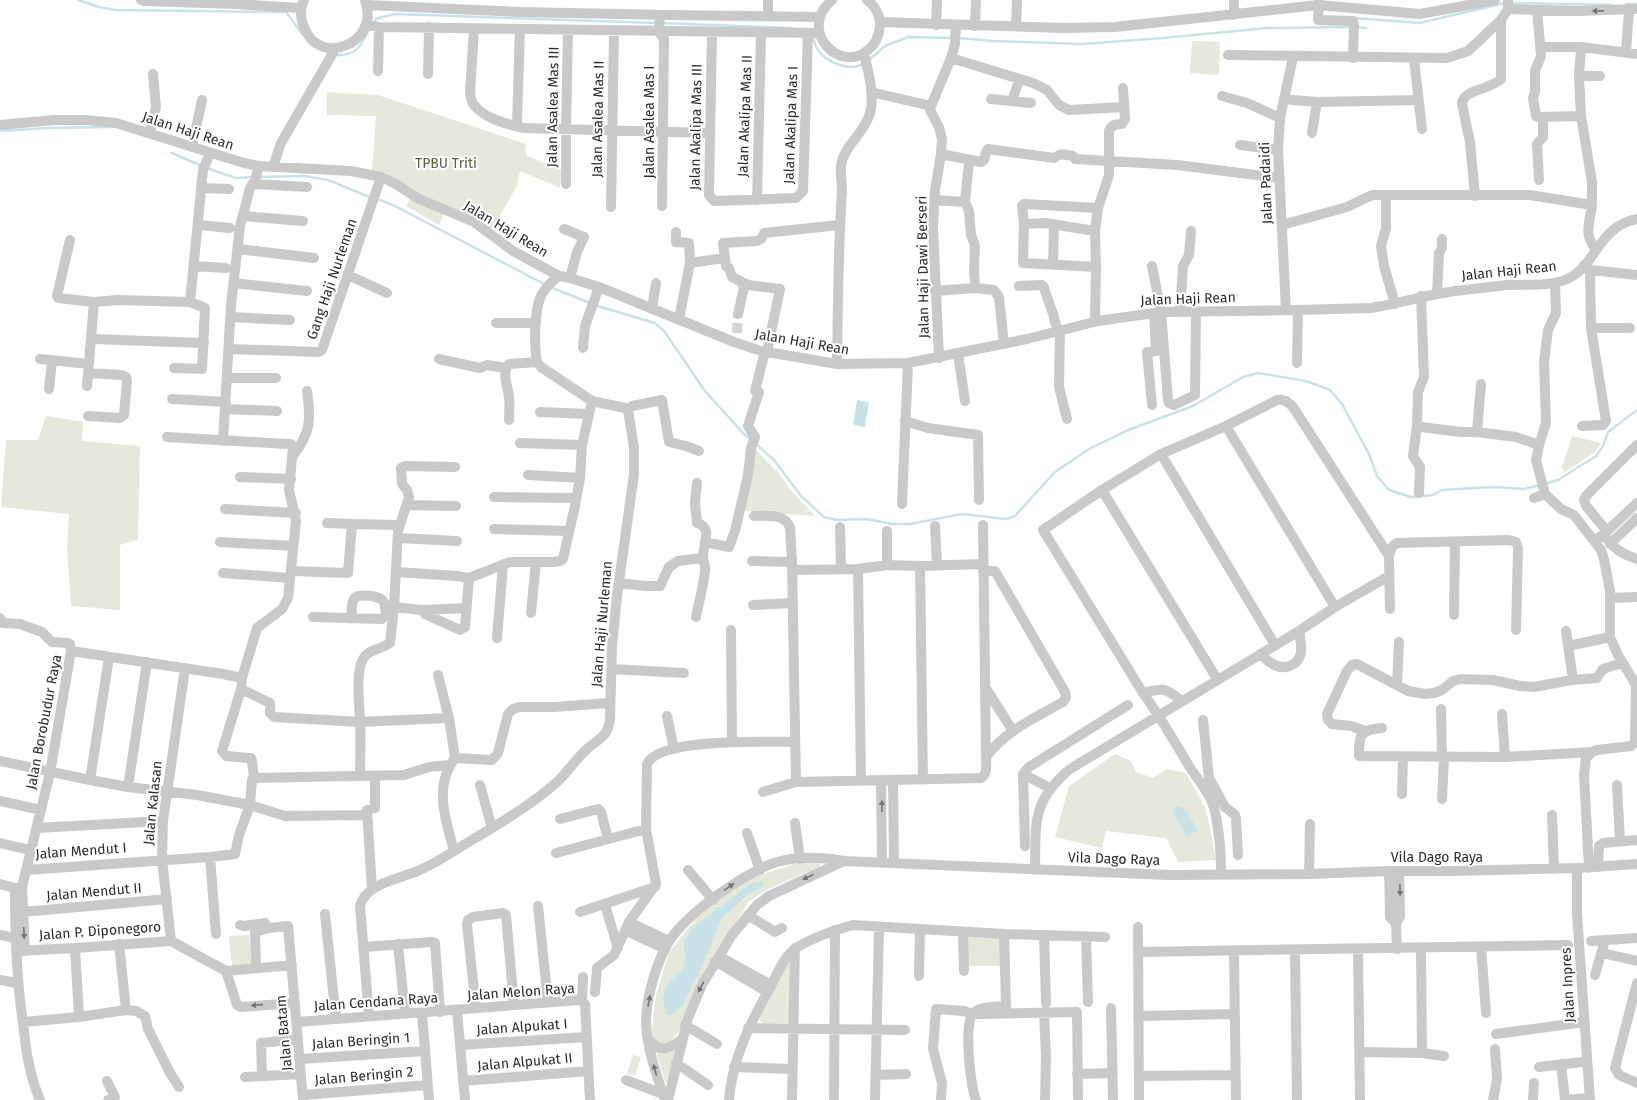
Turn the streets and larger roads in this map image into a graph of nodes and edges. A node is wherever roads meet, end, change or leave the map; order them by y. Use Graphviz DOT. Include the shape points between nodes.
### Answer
graph roads {
  1 [pos="141,0"];
  2 [pos="768,0"];
  3 [pos="832,0"];
  4 [pos="867,0"];
  5 [pos="937,0"];
  6 [pos="976,0"];
  7 [pos="1017,0"];
  8 [pos="1234,0"];
  9 [pos="1495,0"];
  10 [pos="187,1"];
  11 [pos="235,2"];
  12 [pos="366,2"];
  13 [pos="302,3"];
  14 [pos="425,3"];
  15 [pos="1319,3"];
  16 [pos="1508,4"];
  17 [pos="1276,5"];
  18 [pos="1366,5"];
  19 [pos="1618,5"];
  20 [pos="1537,10"];
  21 [pos="1633,10"];
  22 [pos="665,15"];
  23 [pos="1234,15"];
  24 [pos="768,16"];
  25 [pos="820,16"];
  26 [pos="1501,20"];
  27 [pos="880,22"];
  28 [pos="936,25"];
  29 [pos="373,26"];
  30 [pos="975,26"];
  31 [pos="1016,26"];
  32 [pos="429,27"];
  33 [pos="474,29"];
  34 [pos="520,29"];
  35 [pos="568,30"];
  36 [pos="614,31"];
  37 [pos="712,32"];
  38 [pos="761,33"];
  39 [pos="664,34"];
  40 [pos="808,34"];
  41 [pos="819,34"];
  42 [pos="955,34"];
  43 [pos="1541,47"];
  44 [pos="1581,47"];
  45 [pos="335,48"];
  46 [pos="1626,52"];
  47 [pos="1637,54"];
  48 [pos="1228,55"];
  49 [pos="1293,57"];
  50 [pos="865,58"];
  51 [pos="951,58"];
  52 [pos="1353,58"];
  53 [pos="1414,59"];
  54 [pos="378,71"];
  55 [pos="153,74"];
  56 [pos="428,74"];
  57 [pos="1579,76"];
  58 [pos="1600,76"];
  59 [pos="1019,80"];
  60 [pos="1122,88"];
  61 [pos="871,92"];
  62 [pos="1222,96"];
  63 [pos="1284,98"];
  64 [pos="991,99"];
  65 [pos="202,100"];
  66 [pos="1418,100"];
  67 [pos="1012,101"];
  68 [pos="1317,102"];
  69 [pos="1031,103"];
  70 [pos="930,106"];
  71 [pos="1124,106"];
  72 [pos="1581,116"];
  73 [pos="1539,117"];
  74 [pos="1280,118"];
  75 [pos="0,125"];
  76 [pos="519,127"];
  77 [pos="566,129"];
  78 [pos="1422,129"];
  79 [pos="612,131"];
  80 [pos="662,131"];
  81 [pos="150,133"];
  82 [pos="709,133"];
  83 [pos="1312,133"];
  84 [pos="1240,145"];
  85 [pos="192,147"];
  86 [pos="1278,150"];
  87 [pos="941,154"];
  88 [pos="969,161"];
  89 [pos="1108,161"];
  90 [pos="206,162"];
  91 [pos="273,167"];
  92 [pos="256,176"];
  93 [pos="381,177"];
  94 [pos="1280,178"];
  95 [pos="1540,180"];
  96 [pos="566,184"];
  97 [pos="308,187"];
  98 [pos="202,188"];
  99 [pos="229,189"];
  100 [pos="1386,195"];
  101 [pos="1475,196"];
  102 [pos="757,200"];
  103 [pos="935,200"];
  104 [pos="966,202"];
  105 [pos="1592,205"];
  106 [pos="662,206"];
  107 [pos="611,207"];
  108 [pos="1098,208"];
  109 [pos="242,216"];
  110 [pos="1637,219"];
  111 [pos="303,221"];
  112 [pos="1024,224"];
  113 [pos="198,225"];
  114 [pos="839,225"];
  115 [pos="1054,225"];
  116 [pos="1282,225"];
  117 [pos="230,228"];
  118 [pos="564,229"];
  119 [pos="1191,230"];
  120 [pos="1095,231"];
  121 [pos="676,232"];
  122 [pos="1442,239"];
  123 [pos="70,240"];
  124 [pos="238,249"];
  125 [pos="1596,249"];
  126 [pos="314,258"];
  127 [pos="724,258"];
  128 [pos="690,263"];
  129 [pos="1053,264"];
  130 [pos="194,266"];
  131 [pos="1152,266"];
  132 [pos="1096,267"];
  133 [pos="226,268"];
  134 [pos="1587,268"];
  135 [pos="348,275"];
  136 [pos="1637,275"];
  137 [pos="570,278"];
  138 [pos="552,282"];
  139 [pos="234,283"];
  140 [pos="656,283"];
  141 [pos="742,283"];
  142 [pos="1554,283"];
  143 [pos="1019,286"];
  144 [pos="599,287"];
  145 [pos="975,288"];
  146 [pos="307,291"];
  147 [pos="935,291"];
  148 [pos="387,293"];
  149 [pos="1437,294"];
  150 [pos="1421,296"];
  151 [pos="94,302"];
  152 [pos="190,302"];
  153 [pos="1395,304"];
  154 [pos="652,308"];
  155 [pos="1286,310"];
  156 [pos="1298,310"];
  157 [pos="1158,312"];
  158 [pos="1180,312"];
  159 [pos="1196,312"];
  160 [pos="738,314"];
  161 [pos="231,317"];
  162 [pos="679,319"];
  163 [pos="290,320"];
  164 [pos="1094,322"];
  165 [pos="496,323"];
  166 [pos="536,323"];
  167 [pos="1591,328"];
  168 [pos="1630,328"];
  169 [pos="1060,332"];
  170 [pos="92,339"];
  171 [pos="204,343"];
  172 [pos="1004,344"];
  173 [pos="583,348"];
  174 [pos="229,349"];
  175 [pos="766,351"];
  176 [pos="958,354"];
  177 [pos="939,358"];
  178 [pos="439,359"];
  179 [pos="40,360"];
  180 [pos="52,361"];
  181 [pos="537,362"];
  182 [pos="908,363"];
  183 [pos="1297,363"];
  184 [pos="837,364"];
  185 [pos="174,368"];
  186 [pos="506,368"];
  187 [pos="88,369"];
  188 [pos="227,378"];
  189 [pos="276,378"];
  190 [pos="1481,384"];
  191 [pos="87,386"];
  192 [pos="49,389"];
  193 [pos="307,391"];
  194 [pos="172,399"];
  195 [pos="592,401"];
  196 [pos="965,401"];
  197 [pos="226,405"];
  198 [pos="1152,405"];
  199 [pos="628,410"];
  200 [pos="277,411"];
  201 [pos="540,412"];
  202 [pos="588,414"];
  203 [pos="88,416"];
  204 [pos="1067,419"];
  205 [pos="509,420"];
  206 [pos="905,421"];
  207 [pos="1417,424"];
  208 [pos="1226,426"];
  209 [pos="1582,426"];
  210 [pos="1477,432"];
  211 [pos="167,437"];
  212 [pos="224,441"];
  213 [pos="520,443"];
  214 [pos="582,445"];
  215 [pos="1637,445"];
  216 [pos="1539,446"];
  217 [pos="699,451"];
  218 [pos="1161,454"];
  219 [pos="293,456"];
  220 [pos="455,467"];
  221 [pos="528,475"];
  222 [pos="240,477"];
  223 [pos="580,478"];
  224 [pos="291,479"];
  225 [pos="697,483"];
  226 [pos="1543,488"];
  227 [pos="1102,490"];
  228 [pos="1419,493"];
  229 [pos="494,497"];
  230 [pos="576,498"];
  231 [pos="1534,498"];
  232 [pos="979,500"];
  233 [pos="1637,503"];
  234 [pos="902,504"];
  235 [pos="407,505"];
  236 [pos="456,506"];
  237 [pos="225,509"];
  238 [pos="296,513"];
  239 [pos="754,516"];
  240 [pos="1637,518"];
  241 [pos="328,523"];
  242 [pos="352,524"];
  243 [pos="399,525"];
  244 [pos="983,525"];
  245 [pos="935,526"];
  246 [pos="840,527"];
  247 [pos="494,529"];
  248 [pos="886,530"];
  249 [pos="569,531"];
  250 [pos="1606,533"];
  251 [pos="398,538"];
  252 [pos="457,540"];
  253 [pos="1594,541"];
  254 [pos="220,542"];
  255 [pos="705,542"];
  256 [pos="1455,543"];
  257 [pos="1610,544"];
  258 [pos="293,546"];
  259 [pos="1390,556"];
  260 [pos="702,558"];
  261 [pos="1637,559"];
  262 [pos="752,561"];
  263 [pos="536,562"];
  264 [pos="502,564"];
  265 [pos="887,565"];
  266 [pos="937,565"];
  267 [pos="792,566"];
  268 [pos="920,566"];
  269 [pos="984,568"];
  270 [pos="841,569"];
  271 [pos="858,569"];
  272 [pos="396,572"];
  273 [pos="223,573"];
  274 [pos="290,575"];
  275 [pos="1389,576"];
  276 [pos="469,578"];
  277 [pos="618,583"];
  278 [pos="1637,597"];
  279 [pos="1610,598"];
  280 [pos="793,603"];
  281 [pos="753,605"];
  282 [pos="390,607"];
  283 [pos="1336,607"];
  284 [pos="466,608"];
  285 [pos="1390,609"];
  286 [pos="422,610"];
  287 [pos="531,613"];
  288 [pos="1454,615"];
  289 [pos="313,617"];
  290 [pos="696,617"];
  291 [pos="0,618"];
  292 [pos="352,619"];
  293 [pos="731,630"];
  294 [pos="1516,630"];
  295 [pos="1299,631"];
  296 [pos="1566,631"];
  297 [pos="1610,637"];
  298 [pos="497,638"];
  299 [pos="1399,642"];
  300 [pos="1275,645"];
  301 [pos="1568,646"];
  302 [pos="71,651"];
  303 [pos="1260,654"];
  304 [pos="109,657"];
  305 [pos="147,662"];
  306 [pos="1622,663"];
  307 [pos="185,668"];
  308 [pos="611,668"];
  309 [pos="1572,673"];
  310 [pos="684,674"];
  311 [pos="438,675"];
  312 [pos="242,678"];
  313 [pos="1217,679"];
  314 [pos="1397,685"];
  315 [pos="1636,685"];
  316 [pos="984,686"];
  317 [pos="242,689"];
  318 [pos="1143,693"];
  319 [pos="1181,701"];
  320 [pos="609,703"];
  321 [pos="1128,705"];
  322 [pos="1441,709"];
  323 [pos="1502,714"];
  324 [pos="1159,715"];
  325 [pos="668,716"];
  326 [pos="449,718"];
  327 [pos="1203,720"];
  328 [pos="360,722"];
  329 [pos="1382,728"];
  330 [pos="1013,731"];
  331 [pos="1365,731"];
  332 [pos="732,742"];
  333 [pos="795,742"];
  334 [pos="1634,747"];
  335 [pos="674,749"];
  336 [pos="1592,752"];
  337 [pos="986,757"];
  338 [pos="1403,757"];
  339 [pos="1505,757"];
  340 [pos="1443,758"];
  341 [pos="0,761"];
  342 [pos="453,761"];
  343 [pos="50,772"];
  344 [pos="1023,774"];
  345 [pos="360,775"];
  346 [pos="375,776"];
  347 [pos="254,778"];
  348 [pos="1205,779"];
  349 [pos="90,780"];
  350 [pos="882,780"];
  351 [pos="894,780"];
  352 [pos="923,780"];
  353 [pos="861,781"];
  354 [pos="796,782"];
  355 [pos="480,785"];
  356 [pos="1617,785"];
  357 [pos="128,787"];
  358 [pos="1050,788"];
  359 [pos="168,791"];
  360 [pos="763,792"];
  361 [pos="1402,794"];
  362 [pos="1442,799"];
  363 [pos="0,801"];
  364 [pos="250,805"];
  365 [pos="41,810"];
  366 [pos="367,815"];
  367 [pos="1552,815"];
  368 [pos="560,819"];
  369 [pos="163,821"];
  370 [pos="795,823"];
  371 [pos="1310,824"];
  372 [pos="37,828"];
  373 [pos="492,828"];
  374 [pos="646,829"];
  375 [pos="747,834"];
  376 [pos="608,839"];
  377 [pos="1637,840"];
  378 [pos="1620,841"];
  379 [pos="0,843"];
  380 [pos="1025,846"];
  381 [pos="30,850"];
  382 [pos="454,851"];
  383 [pos="556,854"];
  384 [pos="1238,856"];
  385 [pos="210,857"];
  386 [pos="162,859"];
  387 [pos="800,859"];
  388 [pos="844,861"];
  389 [pos="882,863"];
  390 [pos="894,863"];
  391 [pos="1637,864"];
  392 [pos="1594,867"];
  393 [pos="1577,868"];
  394 [pos="1554,869"];
  395 [pos="26,870"];
  396 [pos="688,870"];
  397 [pos="760,870"];
  398 [pos="1035,870"];
  399 [pos="1394,871"];
  400 [pos="1309,874"];
  401 [pos="1220,875"];
  402 [pos="0,884"];
  403 [pos="18,888"];
  404 [pos="655,888"];
  405 [pos="372,889"];
  406 [pos="167,899"];
  407 [pos="713,900"];
  408 [pos="605,905"];
  409 [pos="538,906"];
  410 [pos="24,912"];
  411 [pos="580,912"];
  412 [pos="325,914"];
  413 [pos="748,915"];
  414 [pos="240,925"];
  415 [pos="288,926"];
  416 [pos="627,926"];
  417 [pos="879,927"];
  418 [pos="1138,927"];
  419 [pos="782,928"];
  420 [pos="920,929"];
  421 [pos="835,930"];
  422 [pos="963,932"];
  423 [pos="216,934"];
  424 [pos="1004,934"];
  425 [pos="0,935"];
  426 [pos="1044,935"];
  427 [pos="1086,937"];
  428 [pos="1105,937"];
  429 [pos="15,938"];
  430 [pos="1637,938"];
  431 [pos="171,940"];
  432 [pos="1605,940"];
  433 [pos="1591,941"];
  434 [pos="119,944"];
  435 [pos="398,944"];
  436 [pos="667,945"];
  437 [pos="1568,945"];
  438 [pos="1482,946"];
  439 [pos="364,947"];
  440 [pos="75,948"];
  441 [pos="618,948"];
  442 [pos="795,948"];
  443 [pos="1421,948"];
  444 [pos="1358,949"];
  445 [pos="1397,949"];
  446 [pos="20,950"];
  447 [pos="1295,950"];
  448 [pos="1234,951"];
  449 [pos="1138,952"];
  450 [pos="1602,953"];
  451 [pos="717,959"];
  452 [pos="1637,961"];
  453 [pos="292,965"];
  454 [pos="256,968"];
  455 [pos="226,971"];
  456 [pos="964,971"];
  457 [pos="1595,975"];
  458 [pos="920,976"];
  459 [pos="583,977"];
  460 [pos="0,980"];
  461 [pos="1637,983"];
  462 [pos="17,984"];
  463 [pos="769,988"];
  464 [pos="595,992"];
  465 [pos="548,1002"];
  466 [pos="583,1002"];
  467 [pos="1088,1002"];
  468 [pos="296,1003"];
  469 [pos="514,1005"];
  470 [pos="476,1008"];
  471 [pos="1045,1008"];
  472 [pos="1111,1008"];
  473 [pos="126,1010"];
  474 [pos="457,1011"];
  475 [pos="440,1012"];
  476 [pos="422,1013"];
  477 [pos="1486,1013"];
  478 [pos="404,1014"];
  479 [pos="972,1014"];
  480 [pos="1234,1014"];
  481 [pos="369,1016"];
  482 [pos="1138,1016"];
  483 [pos="79,1017"];
  484 [pos="336,1019"];
  485 [pos="22,1022"];
  486 [pos="297,1022"];
  487 [pos="1584,1022"];
  488 [pos="685,1025"];
  489 [pos="748,1028"];
  490 [pos="793,1028"];
  491 [pos="834,1029"];
  492 [pos="877,1029"];
  493 [pos="904,1030"];
  494 [pos="1496,1034"];
  495 [pos="586,1037"];
  496 [pos="298,1039"];
  497 [pos="648,1040"];
  498 [pos="682,1040"];
  499 [pos="717,1044"];
  500 [pos="460,1045"];
  501 [pos="1495,1049"];
  502 [pos="425,1051"];
  503 [pos="1360,1052"];
  504 [pos="1422,1053"];
  505 [pos="1444,1056"];
  506 [pos="300,1059"];
  507 [pos="1583,1062"];
  508 [pos="676,1063"];
  509 [pos="1561,1064"];
  510 [pos="734,1067"];
  511 [pos="1539,1067"];
  512 [pos="792,1069"];
  513 [pos="588,1071"];
  514 [pos="1113,1073"];
  515 [pos="301,1074"];
  516 [pos="906,1074"];
  517 [pos="1078,1074"];
  518 [pos="876,1075"];
  519 [pos="1235,1075"];
  520 [pos="262,1076"];
  521 [pos="1139,1076"];
  522 [pos="245,1077"];
  523 [pos="626,1080"];
  524 [pos="107,1081"];
  525 [pos="463,1081"];
  526 [pos="1534,1083"];
  527 [pos="1637,1083"];
  528 [pos="427,1085"];
  529 [pos="708,1085"];
  530 [pos="179,1087"];
  531 [pos="303,1098"];
  532 [pos="665,1098"];
  533 [pos="1590,1099"];
  534 [pos="40,1100"];
  535 [pos="108,1100"];
  536 [pos="429,1100"];
  537 [pos="465,1100"];
  538 [pos="590,1100"];
  539 [pos="729,1100"];
  540 [pos="792,1100"];
  541 [pos="834,1100"];
  542 [pos="875,1100"];
  543 [pos="942,1100"];
  544 [pos="976,1100"];
  545 [pos="1045,1100"];
  546 [pos="1078,1100"];
  547 [pos="1113,1100"];
  548 [pos="1139,1100"];
  549 [pos="1236,1100"];
  550 [pos="1296,1100"];
  551 [pos="1360,1100"];
  552 [pos="1493,1100"];
  553 [pos="1533,1100"];
  1 -- 10 [label="street"];
  2 -- 24 [label="street"];
  3 -- 25 [label="street"];
  4 -- 27 [label="street" via="877,11"];
  5 -- 28 [label="street"];
  6 -- 30 [label="street"];
  7 -- 31 [label="street"];
  8 -- 23 [label="street"];
  9 -- 18 [label="street" via="1420,14"];
  10 -- 11 [label="street"];
  11 -- 13 [label="street"];
  12 -- 14 [label="street"];
  12 -- 29 [label="street"];
  13 -- 45 [label="street" via="302,22 310,37 326,47"];
  14 -- 22 [label="street" via="520,12"];
  15 -- 17 [label="street"];
  15 -- 18 [label="street"];
  15 -- 52 [label="street" via="1318,20 1352,20"];
  16 -- 20 [label="street"];
  16 -- 26 [label="street"];
  17 -- 23 [label="street"];
  19 -- 20 [label="street, one-way"];
  19 -- 21 [label="street"];
  20 -- 43 [label="street"];
  21 -- 46 [label="street"];
  22 -- 24 [label="street"];
  22 -- 39 [label="street, Jalan Asalea Mas I"];
  23 -- 31 [label="street" via="1115,27"];
  24 -- 25 [label="street"];
  25 -- 41 [label="street"];
  26 -- 53 [label="street" via="1468,51 1447,58"];
  26 -- 101 [label="street" via="1501,79 1465,95 1462,100 1470,142"];
  27 -- 28 [label="street"];
  27 -- 50 [label="street" via="879,34"];
  28 -- 42 [label="street"];
  29 -- 32 [label="street"];
  29 -- 45 [label="street" via="351,44"];
  29 -- 54 [label="street"];
  30 -- 31 [label="street"];
  30 -- 42 [label="street"];
  32 -- 33 [label="street"];
  32 -- 56 [label="street"];
  33 -- 34 [label="street"];
  33 -- 76 [label="street" via="470,93 474,106 496,120"];
  34 -- 35 [label="street"];
  34 -- 76 [label="street" via="517,124"];
  35 -- 36 [label="street"];
  35 -- 77 [label="street, Jalan Asalea Mas III"];
  36 -- 39 [label="street"];
  36 -- 79 [label="street, Jalan Asalea Mas II"];
  37 -- 38 [label="street"];
  37 -- 39 [label="street"];
  37 -- 82 [label="street, Jalan Akalipa Mas III"];
  38 -- 40 [label="street"];
  38 -- 102 [label="street, Jalan Akalipa Mas II"];
  39 -- 80 [label="street, Jalan Asalea Mas I"];
  40 -- 41 [label="street"];
  40 -- 102 [label="street, Jalan Akalipa Mas I" via="803,191 796,198"];
  41 -- 50 [label="street" via="832,52 842,56"];
  42 -- 51 [label="street"];
  43 -- 44 [label="street"];
  43 -- 73 [label="street" via="1541,58 1535,71 1533,98"];
  44 -- 46 [label="street"];
  44 -- 57 [label="street"];
  45 -- 91 [label="street" via="281,143"];
  46 -- 47 [label="street"];
  48 -- 49 [label="street"];
  49 -- 52 [label="street"];
  49 -- 63 [label="street, Jalan Padaidi"];
  50 -- 61 [label="street"];
  51 -- 59 [label="street"];
  51 -- 70 [label="street"];
  52 -- 53 [label="street"];
  53 -- 66 [label="street"];
  55 -- 81 [label="street" via="156,107"];
  57 -- 58 [label="street"];
  57 -- 72 [label="street"];
  59 -- 67 [label="street"];
  59 -- 71 [label="street" via="1047,90 1059,105 1069,110"];
  60 -- 71 [label="street"];
  61 -- 70 [label="street"];
  61 -- 114 [label="street" via="869,116 845,154 841,166"];
  62 -- 74 [label="street" via="1247,103"];
  63 -- 68 [label="street"];
  63 -- 74 [label="street, Jalan Padaidi"];
  64 -- 67 [label="street"];
  65 -- 85 [label="street"];
  66 -- 68 [label="street"];
  66 -- 78 [label="street"];
  67 -- 69 [label="street"];
  68 -- 83 [label="street"];
  70 -- 87 [label="street, Jalan Haji Dawi Berseri" via="942,139"];
  71 -- 89 [label="street" via="1125,119 1122,124 1111,126 1109,131"];
  72 -- 73 [label="street"];
  72 -- 105 [label="street" via="1592,182"];
  73 -- 95 [label="street" via="1543,137 1537,144"];
  74 -- 86 [label="street, Jalan Padaidi"];
  75 -- 81 [label="street, Jalan Haji Rean" via="86,120 116,123"];
  76 -- 77 [label="street"];
  77 -- 79 [label="street"];
  77 -- 96 [label="street, Jalan Asalea Mas III"];
  79 -- 80 [label="street"];
  79 -- 107 [label="street, Jalan Asalea Mas II"];
  80 -- 82 [label="street"];
  80 -- 106 [label="street, Jalan Asalea Mas I"];
  81 -- 85 [label="street, Jalan Haji Rean"];
  82 -- 102 [label="street, Jalan Akalipa Mas III" via="711,199"];
  84 -- 86 [label="street"];
  85 -- 90 [label="street, Jalan Haji Rean"];
  86 -- 94 [label="street, Jalan Padaidi"];
  87 -- 88 [label="street"];
  87 -- 103 [label="street, Jalan Haji Dawi Berseri"];
  88 -- 89 [label="street" via="983,162 988,149 1054,158 1061,154 1073,156 1075,159"];
  88 -- 104 [label="street"];
  89 -- 94 [label="street" via="1177,165"];
  89 -- 108 [label="street" via="1108,175"];
  90 -- 92 [label="street, Jalan Haji Rean" via="244,163"];
  90 -- 98 [label="street"];
  91 -- 92 [label="street, Jalan Haji Rean"];
  91 -- 93 [label="street, Jalan Haji Rean" via="351,171"];
  92 -- 97 [label="street"];
  92 -- 109 [label="street"];
  93 -- 135 [label="street, Gang Haji Nurleman"];
  93 -- 138 [label="street, Jalan Haji Rean" via="417,198 474,222"];
  94 -- 116 [label="street, Jalan Padaidi"];
  98 -- 99 [label="street"];
  98 -- 113 [label="street"];
  100 -- 101 [label="street"];
  100 -- 116 [label="street" via="1372,195 1347,207"];
  100 -- 153 [label="street" via="1386,228 1381,246"];
  101 -- 105 [label="street" via="1530,195"];
  103 -- 104 [label="street"];
  103 -- 147 [label="street, Jalan Haji Dawi Berseri"];
  104 -- 145 [label="street" via="971,235 976,246"];
  105 -- 125 [label="street" via="1587,228 1591,244"];
  108 -- 112 [label="street" via="1023,204"];
  108 -- 120 [label="street"];
  109 -- 111 [label="street"];
  109 -- 124 [label="street"];
  110 -- 125 [label="street, Jalan Haji Rean" via="1625,222 1612,230"];
  112 -- 115 [label="street"];
  112 -- 129 [label="street" via="1024,263"];
  113 -- 117 [label="street"];
  113 -- 130 [label="street"];
  114 -- 127 [label="street" via="764,233 757,241 722,243"];
  114 -- 184 [label="street"];
  115 -- 120 [label="street"];
  115 -- 129 [label="street"];
  116 -- 155 [label="street, Jalan Padaidi"];
  118 -- 137 [label="street" via="584,237"];
  119 -- 158 [label="street" via="1189,255 1183,266"];
  120 -- 132 [label="street"];
  121 -- 128 [label="street" via="676,242 689,243"];
  122 -- 149 [label="street"];
  123 -- 151 [label="street" via="57,296"];
  124 -- 126 [label="street"];
  124 -- 139 [label="street"];
  125 -- 134 [label="street, Jalan Haji Rean"];
  127 -- 128 [label="street"];
  127 -- 141 [label="street" via="732,277"];
  128 -- 162 [label="street"];
  129 -- 132 [label="street"];
  130 -- 133 [label="street"];
  130 -- 152 [label="street"];
  131 -- 157 [label="street"];
  132 -- 164 [label="street"];
  134 -- 136 [label="street"];
  134 -- 142 [label="street, Jalan Haji Rean"];
  134 -- 167 [label="street"];
  135 -- 148 [label="street"];
  135 -- 174 [label="street, Gang Haji Nurleman" via="322,350 282,352"];
  137 -- 138 [label="street, Jalan Haji Rean"];
  137 -- 144 [label="street, Jalan Haji Rean"];
  138 -- 166 [label="street" via="541,295"];
  139 -- 146 [label="street"];
  139 -- 161 [label="street"];
  140 -- 154 [label="street"];
  141 -- 160 [label="street" via="744,287"];
  141 -- 175 [label="street" via="780,289"];
  142 -- 149 [label="street, Jalan Haji Rean" via="1507,285"];
  142 -- 216 [label="street" via="1556,313 1548,330 1544,362 1546,423"];
  143 -- 169 [label="street" via="1044,287 1053,312 1055,327"];
  144 -- 154 [label="street, Jalan Haji Rean"];
  144 -- 173 [label="street" via="585,326"];
  145 -- 147 [label="street"];
  145 -- 172 [label="street" via="994,290 998,294"];
  147 -- 177 [label="street, Jalan Haji Dawi Berseri"];
  149 -- 150 [label="street, Jalan Haji Rean"];
  150 -- 153 [label="street, Jalan Haji Rean"];
  150 -- 207 [label="street" via="1424,377 1418,392"];
  151 -- 152 [label="street"];
  151 -- 170 [label="street"];
  152 -- 171 [label="street" via="205,308"];
  153 -- 156 [label="street, Jalan Haji Rean" via="1348,309"];
  154 -- 162 [label="street, Jalan Haji Rean"];
  155 -- 156 [label="street, Jalan Haji Rean"];
  155 -- 159 [label="street, Jalan Haji Rean"];
  156 -- 183 [label="street"];
  157 -- 158 [label="street, Jalan Haji Rean"];
  157 -- 159 [label="street" via="1168,400 1174,405 1195,395"];
  157 -- 164 [label="street, Jalan Haji Rean"];
  157 -- 198 [label="street" via="1156,351 1147,352"];
  158 -- 159 [label="street, Jalan Haji Rean"];
  161 -- 163 [label="street"];
  161 -- 174 [label="street"];
  162 -- 175 [label="street, Jalan Haji Rean"];
  164 -- 169 [label="street, Jalan Haji Rean"];
  165 -- 166 [label="street"];
  166 -- 181 [label="street"];
  167 -- 168 [label="street"];
  167 -- 209 [label="street" via="1606,421 1603,425"];
  169 -- 172 [label="street, Jalan Haji Rean"];
  169 -- 204 [label="street" via="1059,387"];
  170 -- 171 [label="street"];
  170 -- 187 [label="street"];
  171 -- 185 [label="street" via="202,369"];
  172 -- 176 [label="street, Jalan Haji Rean"];
  174 -- 188 [label="street"];
  175 -- 184 [label="street, Jalan Haji Rean"];
  175 -- 255 [label="street" via="755,391 759,392 748,426 754,441 735,531 728,547"];
  176 -- 177 [label="street, Jalan Haji Rean"];
  176 -- 196 [label="street"];
  177 -- 182 [label="street, Jalan Haji Rean"];
  178 -- 186 [label="street" via="480,368 487,365"];
  179 -- 180 [label="street"];
  180 -- 187 [label="street"];
  180 -- 192 [label="street"];
  181 -- 186 [label="street" via="509,364"];
  181 -- 195 [label="street"];
  182 -- 184 [label="street, Jalan Haji Rean"];
  182 -- 206 [label="street"];
  186 -- 205 [label="street"];
  187 -- 191 [label="street"];
  187 -- 203 [label="street" via="126,377 127,381 122,417"];
  188 -- 189 [label="street"];
  188 -- 197 [label="street"];
  190 -- 210 [label="street"];
  193 -- 219 [label="street" via="309,426 304,442"];
  194 -- 197 [label="street"];
  195 -- 199 [label="street"];
  195 -- 202 [label="street"];
  197 -- 200 [label="street"];
  197 -- 212 [label="street"];
  199 -- 217 [label="street" via="632,406 662,400 669,442"];
  199 -- 277 [label="street, Jalan Haji Nurleman" via="634,448 634,474"];
  201 -- 202 [label="street"];
  202 -- 214 [label="street"];
  206 -- 232 [label="street" via="928,428 978,435"];
  206 -- 234 [label="street"];
  207 -- 210 [label="street" via="1421,427"];
  207 -- 228 [label="street" via="1413,456 1420,467"];
  208 -- 218 [label="street"];
  208 -- 259 [label="street" via="1277,400 1287,401"];
  208 -- 283 [label="street"];
  210 -- 216 [label="street" via="1516,437"];
  211 -- 212 [label="street"];
  212 -- 219 [label="street" via="291,444"];
  213 -- 214 [label="street"];
  214 -- 223 [label="street"];
  215 -- 250 [label="street" via="1584,500"];
  216 -- 226 [label="street" via="1536,460"];
  218 -- 227 [label="street"];
  218 -- 300 [label="street"];
  219 -- 224 [label="street"];
  220 -- 235 [label="street" via="402,466 402,484 409,497"];
  221 -- 223 [label="street"];
  222 -- 224 [label="street"];
  223 -- 230 [label="street"];
  224 -- 238 [label="street" via="290,497"];
  225 -- 255 [label="street" via="697,523 706,529"];
  226 -- 231 [label="street"];
  226 -- 253 [label="street" via="1561,509 1574,514"];
  227 -- 313 [label="street"];
  227 -- 318 [label="street" via="1043,530"];
  229 -- 230 [label="street"];
  230 -- 249 [label="street"];
  233 -- 250 [label="street"];
  235 -- 236 [label="street"];
  235 -- 243 [label="street"];
  237 -- 238 [label="street"];
  238 -- 258 [label="street"];
  239 -- 267 [label="street" via="781,517 788,523"];
  240 -- 257 [label="street"];
  241 -- 242 [label="street"];
  242 -- 243 [label="street"];
  242 -- 274 [label="street" via="348,573"];
  243 -- 251 [label="street"];
  244 -- 269 [label="street"];
  245 -- 266 [label="street"];
  246 -- 270 [label="street"];
  247 -- 249 [label="street"];
  248 -- 265 [label="street"];
  249 -- 263 [label="street" via="563,558 560,561"];
  250 -- 253 [label="street"];
  250 -- 257 [label="street"];
  251 -- 252 [label="street"];
  251 -- 272 [label="street"];
  253 -- 279 [label="street" via="1604,559"];
  254 -- 258 [label="street"];
  255 -- 260 [label="street"];
  256 -- 259 [label="street" via="1397,543 1392,547"];
  256 -- 288 [label="street"];
  256 -- 294 [label="street" via="1510,540 1516,542"];
  257 -- 261 [label="street" via="1617,551"];
  258 -- 274 [label="street"];
  259 -- 275 [label="street"];
  260 -- 277 [label="street" via="678,561 669,567 660,586"];
  260 -- 290 [label="street" via="705,568"];
  262 -- 267 [label="street"];
  263 -- 264 [label="street"];
  263 -- 287 [label="street"];
  264 -- 276 [label="street"];
  264 -- 298 [label="street"];
  265 -- 268 [label="street"];
  265 -- 271 [label="street"];
  266 -- 268 [label="street"];
  266 -- 269 [label="street"];
  267 -- 270 [label="street"];
  267 -- 280 [label="street"];
  268 -- 352 [label="street"];
  269 -- 316 [label="street"];
  269 -- 330 [label="street" via="995,571 1066,692 1063,702"];
  270 -- 271 [label="street"];
  271 -- 353 [label="street"];
  272 -- 276 [label="street"];
  272 -- 282 [label="street"];
  273 -- 274 [label="street"];
  274 -- 312 [label="street" via="288,598 282,609 257,628"];
  275 -- 283 [label="street"];
  275 -- 285 [label="street"];
  276 -- 284 [label="street"];
  277 -- 308 [label="street, Jalan Haji Nurleman"];
  278 -- 279 [label="street"];
  279 -- 297 [label="street"];
  280 -- 281 [label="street"];
  280 -- 333 [label="street"];
  282 -- 286 [label="street"];
  282 -- 292 [label="street" via="382,619"];
  282 -- 292 [label="street" via="380,598 360,596 353,601"];
  282 -- 328 [label="street" via="390,643 375,648 361,663"];
  283 -- 295 [label="street"];
  284 -- 286 [label="street"];
  284 -- 286 [label="street" via="465,627 460,630 425,614"];
  289 -- 292 [label="street"];
  291 -- 302 [label="street" via="3,622 20,624 42,632 52,642 68,643"];
  293 -- 332 [label="street"];
  295 -- 300 [label="street"];
  295 -- 303 [label="street" via="1300,657 1293,665 1284,668 1273,665"];
  296 -- 301 [label="street"];
  297 -- 301 [label="street"];
  297 -- 306 [label="street"];
  299 -- 314 [label="street"];
  300 -- 303 [label="street"];
  301 -- 309 [label="street"];
  302 -- 304 [label="street, Jalan Borobudur Raya"];
  302 -- 343 [label="street, Jalan Borobudur Raya"];
  303 -- 313 [label="street"];
  304 -- 305 [label="street, Jalan Borobudur Raya"];
  304 -- 349 [label="street"];
  305 -- 307 [label="street, Jalan Borobudur Raya"];
  305 -- 357 [label="street"];
  306 -- 314 [label="street" via="1603,669 1598,678 1534,687 1493,680 1461,679 1453,680 1442,690 1425,694 1408,691"];
  306 -- 315 [label="street"];
  307 -- 312 [label="street, Jalan Borobudur Raya"];
  307 -- 359 [label="street, Jalan Kalasan"];
  308 -- 310 [label="street"];
  308 -- 320 [label="street, Jalan Haji Nurleman"];
  311 -- 326 [label="street"];
  312 -- 317 [label="street"];
  313 -- 319 [label="street"];
  314 -- 331 [label="street" via="1357,664 1352,665 1347,671 1327,714 1328,720 1332,724"];
  315 -- 334 [label="street"];
  316 -- 330 [label="street"];
  316 -- 337 [label="street"];
  317 -- 328 [label="street" via="270,703 270,713 274,717"];
  317 -- 347 [label="street" via="222,751 226,756 251,758"];
  318 -- 319 [label="street" via="1162,689 1169,691"];
  318 -- 324 [label="street"];
  319 -- 324 [label="street"];
  320 -- 342 [label="street" via="513,709 508,714 496,757 492,760"];
  320 -- 373 [label="street, Jalan Haji Nurleman" via="609,724 602,739 586,750 557,782"];
  321 -- 344 [label="street" via="1029,767"];
  322 -- 340 [label="street"];
  323 -- 339 [label="street"];
  324 -- 348 [label="street" via="1190,767"];
  324 -- 358 [label="street" via="1070,769"];
  325 -- 335 [label="street"];
  326 -- 328 [label="street"];
  326 -- 342 [label="street"];
  327 -- 348 [label="street"];
  328 -- 345 [label="street"];
  329 -- 331 [label="street"];
  330 -- 337 [label="street"];
  331 -- 338 [label="street" via="1359,743 1359,756"];
  332 -- 333 [label="street"];
  332 -- 335 [label="street" via="705,743"];
  333 -- 354 [label="street"];
  334 -- 336 [label="street"];
  335 -- 374 [label="street" via="652,757 647,764"];
  336 -- 339 [label="street"];
  336 -- 392 [label="street" via="1586,758 1584,775"];
  337 -- 352 [label="street" via="986,773 981,778"];
  338 -- 340 [label="street"];
  338 -- 361 [label="street"];
  339 -- 340 [label="street"];
  340 -- 362 [label="street"];
  341 -- 343 [label="street"];
  342 -- 346 [label="street" via="404,775"];
  342 -- 382 [label="street" via="444,790 443,809"];
  343 -- 349 [label="street"];
  343 -- 365 [label="street, Jalan Borobudur Raya"];
  344 -- 358 [label="street"];
  344 -- 380 [label="street"];
  345 -- 346 [label="street"];
  345 -- 347 [label="street"];
  346 -- 366 [label="street" via="375,808 368,808"];
  347 -- 364 [label="street"];
  348 -- 384 [label="street" via="1225,807 1235,815"];
  348 -- 401 [label="street" via="1218,825"];
  349 -- 357 [label="street"];
  350 -- 351 [label="street"];
  350 -- 353 [label="street"];
  389 -- 350 [label="street, one-way"];
  351 -- 352 [label="street"];
  351 -- 390 [label="street"];
  353 -- 354 [label="street"];
  354 -- 360 [label="street"];
  355 -- 373 [label="street"];
  356 -- 378 [label="street"];
  357 -- 359 [label="street"];
  358 -- 398 [label="street" via="1042,802 1037,820"];
  359 -- 364 [label="street"];
  359 -- 369 [label="street, Jalan Kalasan"];
  363 -- 365 [label="street"];
  364 -- 366 [label="street" via="285,816"];
  364 -- 385 [label="street, Jalan Mendut I" via="235,854"];
  365 -- 372 [label="street, Jalan Borobudur Raya"];
  366 -- 405 [label="street"];
  367 -- 394 [label="street"];
  368 -- 376 [label="street" via="598,809"];
  369 -- 372 [label="street"];
  369 -- 386 [label="street, Jalan Kalasan"];
  370 -- 387 [label="street"];
  371 -- 400 [label="street"];
  372 -- 381 [label="street, Jalan Borobudur Raya"];
  373 -- 382 [label="street, Jalan Haji Nurleman"];
  374 -- 376 [label="street"];
  374 -- 404 [label="street" via="656,880"];
  375 -- 397 [label="street"];
  376 -- 383 [label="street"];
  377 -- 378 [label="street"];
  378 -- 392 [label="street" via="1599,846"];
  379 -- 381 [label="street"];
  381 -- 395 [label="street, Jalan Borobudur Raya"];
  382 -- 405 [label="street, Jalan Haji Nurleman" via="423,869"];
  385 -- 386 [label="street, Jalan Mendut I"];
  385 -- 423 [label="street"];
  386 -- 395 [label="street, Jalan Mendut I"];
  386 -- 406 [label="street, Jalan Kalasan"];
  387 -- 388 [label="street"];
  387 -- 397 [label="street" via="777,862"];
  388 -- 389 [label="street, Vila Dago Raya"];
  388 -- 413 [label="street, Vila Dago Raya, one-way" via="769,896"];
  389 -- 390 [label="street, Vila Dago Raya"];
  390 -- 398 [label="street, Vila Dago Raya"];
  391 -- 392 [label="street, Vila Dago Raya"];
  392 -- 393 [label="street, Vila Dago Raya"];
  393 -- 394 [label="street, Vila Dago Raya"];
  393 -- 487 [label="street, Jalan Inpres" via="1577,914"];
  394 -- 399 [label="street, Vila Dago Raya"];
  395 -- 403 [label="street, Jalan Borobudur Raya" via="24,884"];
  396 -- 407 [label="street"];
  407 -- 397 [label="street, one-way"];
  398 -- 401 [label="street, Vila Dago Raya"];
  399 -- 400 [label="street, Vila Dago Raya"];
  399 -- 445 [label="street" via="1400,917 1396,923"];
  400 -- 401 [label="street, Vila Dago Raya"];
  402 -- 403 [label="street"];
  403 -- 410 [label="street"];
  403 -- 429 [label="street"];
  404 -- 408 [label="street"];
  404 -- 416 [label="street"];
  405 -- 439 [label="street" via="360,906"];
  406 -- 410 [label="street, Jalan Mendut II"];
  406 -- 431 [label="street, Jalan Kalasan"];
  407 -- 436 [label="street" via="679,928"];
  408 -- 411 [label="street"];
  408 -- 441 [label="street"];
  409 -- 465 [label="street"];
  410 -- 446 [label="street, one-way"];
  412 -- 484 [label="street"];
  413 -- 419 [label="street" via="775,932"];
  413 -- 451 [label="street, Vila Dago Raya"];
  414 -- 415 [label="street" via="282,921"];
  415 -- 453 [label="street, Jalan Batam"];
  415 -- 454 [label="street" via="256,930"];
  416 -- 436 [label="street"];
  416 -- 441 [label="street"];
  417 -- 420 [label="street"];
  417 -- 421 [label="street" via="853,925"];
  417 -- 492 [label="street"];
  418 -- 449 [label="street"];
  420 -- 422 [label="street"];
  420 -- 458 [label="street"];
  421 -- 442 [label="street"];
  421 -- 491 [label="street"];
  422 -- 424 [label="street"];
  422 -- 456 [label="street"];
  424 -- 426 [label="street"];
  424 -- 479 [label="street" via="1006,1006 980,1010"];
  425 -- 429 [label="street"];
  426 -- 427 [label="street"];
  426 -- 471 [label="street"];
  427 -- 428 [label="street"];
  427 -- 467 [label="street"];
  429 -- 446 [label="street"];
  430 -- 432 [label="street"];
  431 -- 434 [label="street, Jalan P. Diponegoro"];
  431 -- 455 [label="street, Jalan P. Diponegoro"];
  432 -- 433 [label="street"];
  432 -- 450 [label="street"];
  434 -- 440 [label="street, Jalan P. Diponegoro"];
  434 -- 473 [label="street"];
  435 -- 439 [label="street"];
  435 -- 475 [label="street" via="436,944"];
  435 -- 478 [label="street"];
  497 -- 436 [label="street, one-way" via="648,1007 658,963"];
  437 -- 438 [label="street"];
  438 -- 443 [label="street"];
  438 -- 477 [label="street"];
  439 -- 481 [label="street"];
  440 -- 446 [label="street, Jalan P. Diponegoro"];
  440 -- 483 [label="street"];
  441 -- 464 [label="street" via="614,955 597,968"];
  442 -- 463 [label="street"];
  442 -- 490 [label="street"];
  443 -- 445 [label="street"];
  443 -- 504 [label="street"];
  444 -- 445 [label="street"];
  444 -- 447 [label="street"];
  444 -- 503 [label="street"];
  446 -- 462 [label="street"];
  447 -- 448 [label="street"];
  447 -- 550 [label="street"];
  448 -- 449 [label="street"];
  448 -- 480 [label="street"];
  449 -- 482 [label="street"];
  450 -- 452 [label="street"];
  450 -- 457 [label="street"];
  451 -- 463 [label="street"];
  451 -- 488 [label="street, Vila Dago Raya, one-way" via="694,1001"];
  453 -- 454 [label="street"];
  453 -- 468 [label="street, Jalan Batam"];
  454 -- 455 [label="street"];
  468 -- 455 [label="street, one-way" via="241,1007 237,1005"];
  459 -- 466 [label="street"];
  460 -- 462 [label="street"];
  461 -- 527 [label="street" via="1615,1068 1618,1075"];
  462 -- 485 [label="street"];
  463 -- 489 [label="street"];
  465 -- 466 [label="street, Jalan Melon Raya"];
  465 -- 469 [label="street, Jalan Melon Raya"];
  466 -- 495 [label="street"];
  468 -- 486 [label="street, Jalan Batam"];
  469 -- 470 [label="street, Jalan Melon Raya"];
  469 -- 470 [label="street" via="506,915 503,913 472,916 468,920"];
  470 -- 474 [label="street, Jalan Melon Raya"];
  471 -- 479 [label="street"];
  471 -- 517 [label="street" via="1077,1012"];
  471 -- 545 [label="street"];
  472 -- 514 [label="street"];
  473 -- 483 [label="street"];
  473 -- 530 [label="street" via="146,1016 148,1029"];
  474 -- 475 [label="street, Jalan Cendana Raya"];
  474 -- 500 [label="street"];
  475 -- 476 [label="street, Jalan Cendana Raya"];
  476 -- 478 [label="street, Jalan Cendana Raya"];
  476 -- 502 [label="street"];
  478 -- 481 [label="street, Jalan Cendana Raya"];
  479 -- 543 [label="street" via="936,1009 933,1049 942,1083"];
  479 -- 544 [label="street" via="969,1024 969,1056"];
  480 -- 482 [label="street"];
  480 -- 519 [label="street"];
  481 -- 484 [label="street, Jalan Cendana Raya"];
  482 -- 521 [label="street"];
  483 -- 485 [label="street"];
  484 -- 486 [label="street, Jalan Cendana Raya"];
  485 -- 534 [label="street" via="28,1067"];
  486 -- 496 [label="street, Jalan Batam"];
  487 -- 494 [label="street"];
  487 -- 533 [label="street, Jalan Inpres"];
  488 -- 498 [label="street, Vila Dago Raya"];
  488 -- 499 [label="street"];
  489 -- 490 [label="street"];
  489 -- 510 [label="street"];
  490 -- 491 [label="street"];
  490 -- 512 [label="street"];
  491 -- 492 [label="street"];
  491 -- 541 [label="street"];
  492 -- 493 [label="street"];
  492 -- 518 [label="street"];
  495 -- 500 [label="street, Jalan Alpukat I"];
  495 -- 513 [label="street"];
  496 -- 506 [label="street, Jalan Batam"];
  496 -- 520 [label="street" via="261,1043"];
  497 -- 498 [label="street" via="660,1049 667,1049"];
  532 -- 497 [label="street, one-way"];
  498 -- 508 [label="street, Vila Dago Raya"];
  500 -- 525 [label="street"];
  501 -- 552 [label="street" via="1497,1079"];
  502 -- 506 [label="street, Jalan Beringin 1"];
  502 -- 528 [label="street"];
  503 -- 504 [label="street"];
  503 -- 551 [label="street"];
  504 -- 505 [label="street"];
  506 -- 515 [label="street, Jalan Batam"];
  507 -- 509 [label="street"];
  508 -- 529 [label="street"];
  508 -- 532 [label="street, Vila Dago Raya"];
  509 -- 511 [label="street"];
  509 -- 533 [label="street" via="1565,1100"];
  510 -- 512 [label="street"];
  510 -- 539 [label="street"];
  512 -- 540 [label="street"];
  513 -- 525 [label="street, Jalan Alpukat II"];
  513 -- 538 [label="street"];
  514 -- 517 [label="street"];
  514 -- 547 [label="street"];
  515 -- 520 [label="street"];
  515 -- 531 [label="street, Jalan Batam"];
  516 -- 518 [label="street"];
  517 -- 546 [label="street"];
  518 -- 542 [label="street"];
  519 -- 521 [label="street"];
  519 -- 549 [label="street"];
  520 -- 522 [label="street"];
  521 -- 548 [label="street"];
  523 -- 532 [label="street"];
  524 -- 535 [label="street" via="115,1097"];
  525 -- 537 [label="street"];
  526 -- 553 [label="street"];
  528 -- 531 [label="street, Jalan Beringin 2"];
  528 -- 536 [label="street"];
}
